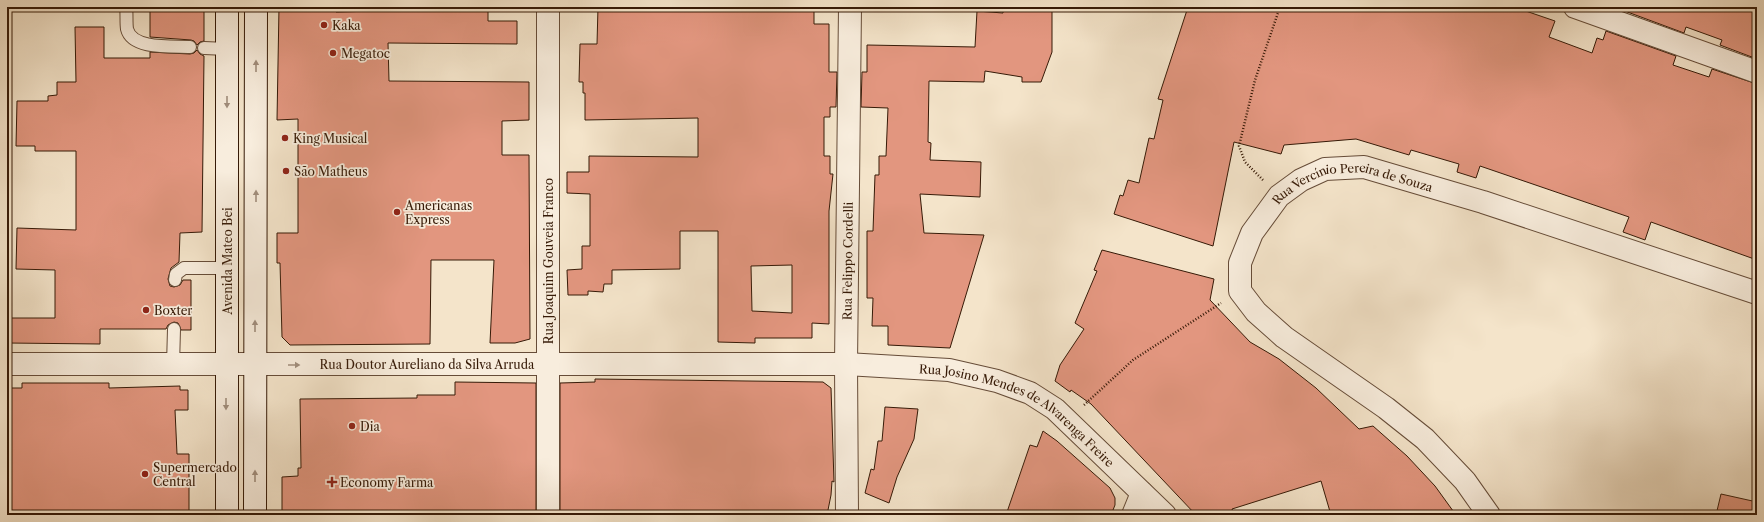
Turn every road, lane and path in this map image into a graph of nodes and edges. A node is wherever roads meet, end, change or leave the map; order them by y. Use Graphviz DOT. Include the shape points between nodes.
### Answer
graph roads {
  1 [pos="126,7"];
  2 [pos="227,7"];
  3 [pos="256,7"];
  4 [pos="548,7"];
  5 [pos="850,7"];
  6 [pos="1280,7"];
  7 [pos="1575,7"];
  8 [pos="190,47"];
  9 [pos="204,48"];
  10 [pos="227,49"];
  11 [pos="1757,72"];
  12 [pos="1279,196"];
  13 [pos="227,268"];
  14 [pos="174,280"];
  15 [pos="1240,291"];
  16 [pos="1757,293"];
  17 [pos="174,329"];
  18 [pos="548,363"];
  19 [pos="7,364"];
  20 [pos="846,364"];
  21 [pos="173,365"];
  22 [pos="226,365"];
  23 [pos="256,365"];
  24 [pos="1067,420"];
  25 [pos="1142,493"];
  26 [pos="227,515"];
  27 [pos="255,515"];
  28 [pos="548,515"];
  29 [pos="847,515"];
  30 [pos="1134,515"];
  31 [pos="1165,515"];
  32 [pos="1489,515"];
  1 -- 8 [label="lane" via="127,30 134,40 144,45"];
  2 -- 10 [label="street, Avenida Mateo Bei"];
  23 -- 3 [label="street, one-way"];
  4 -- 18 [label="street, Rua Joaquim Gouveia Franco"];
  5 -- 20 [label="street, Rua Felippo Cordelli"];
  6 -- 12 [label="path" via="1255,80 1239,146 1245,162"];
  7 -- 11 [label="street"];
  9 -- 10 [label="lane"];
  10 -- 13 [label="street, Avenida Mateo Bei, one-way"];
  12 -- 15 [label="street, Rua Vercínio Pereira de Souza" via="1252,233 1240,263"];
  12 -- 16 [label="street, Rua Vercínio Pereira de Souza" via="1301,180 1325,169 1364,167 1483,202"];
  13 -- 14 [label="lane" via="184,268 176,274"];
  13 -- 22 [label="street, Avenida Mateo Bei"];
  15 -- 24 [label="path" via="1133,360"];
  15 -- 32 [label="street" via="1256,312 1284,337 1386,408 1425,439 1465,481"];
  17 -- 21 [label="lane"];
  18 -- 20 [label="street, Rua Doutor Aureliano da Silva Arruda"];
  23 -- 18 [label="street, Rua Doutor Aureliano da Silva Arruda, one-way"];
  18 -- 28 [label="street, Rua Joaquim Gouveia Franco"];
  19 -- 21 [label="street, Rua Doutor Aureliano da Silva Arruda"];
  20 -- 24 [label="street, Rua Josino Mendes de Alvarenga Freire" via="948,370 998,381 1030,393 1056,409"];
  20 -- 29 [label="street, Rua Felippo Cordelli"];
  21 -- 22 [label="street, Rua Doutor Aureliano da Silva Arruda"];
  22 -- 23 [label="street, Rua Doutor Aureliano da Silva Arruda"];
  22 -- 26 [label="street, Avenida Mateo Bei, one-way"];
  27 -- 23 [label="street, one-way"];
  24 -- 25 [label="street, Rua Josino Mendes de Alvarenga Freire"];
  25 -- 30 [label="street"];
  25 -- 31 [label="street, Rua Josino Mendes de Alvarenga Freire"];
}
